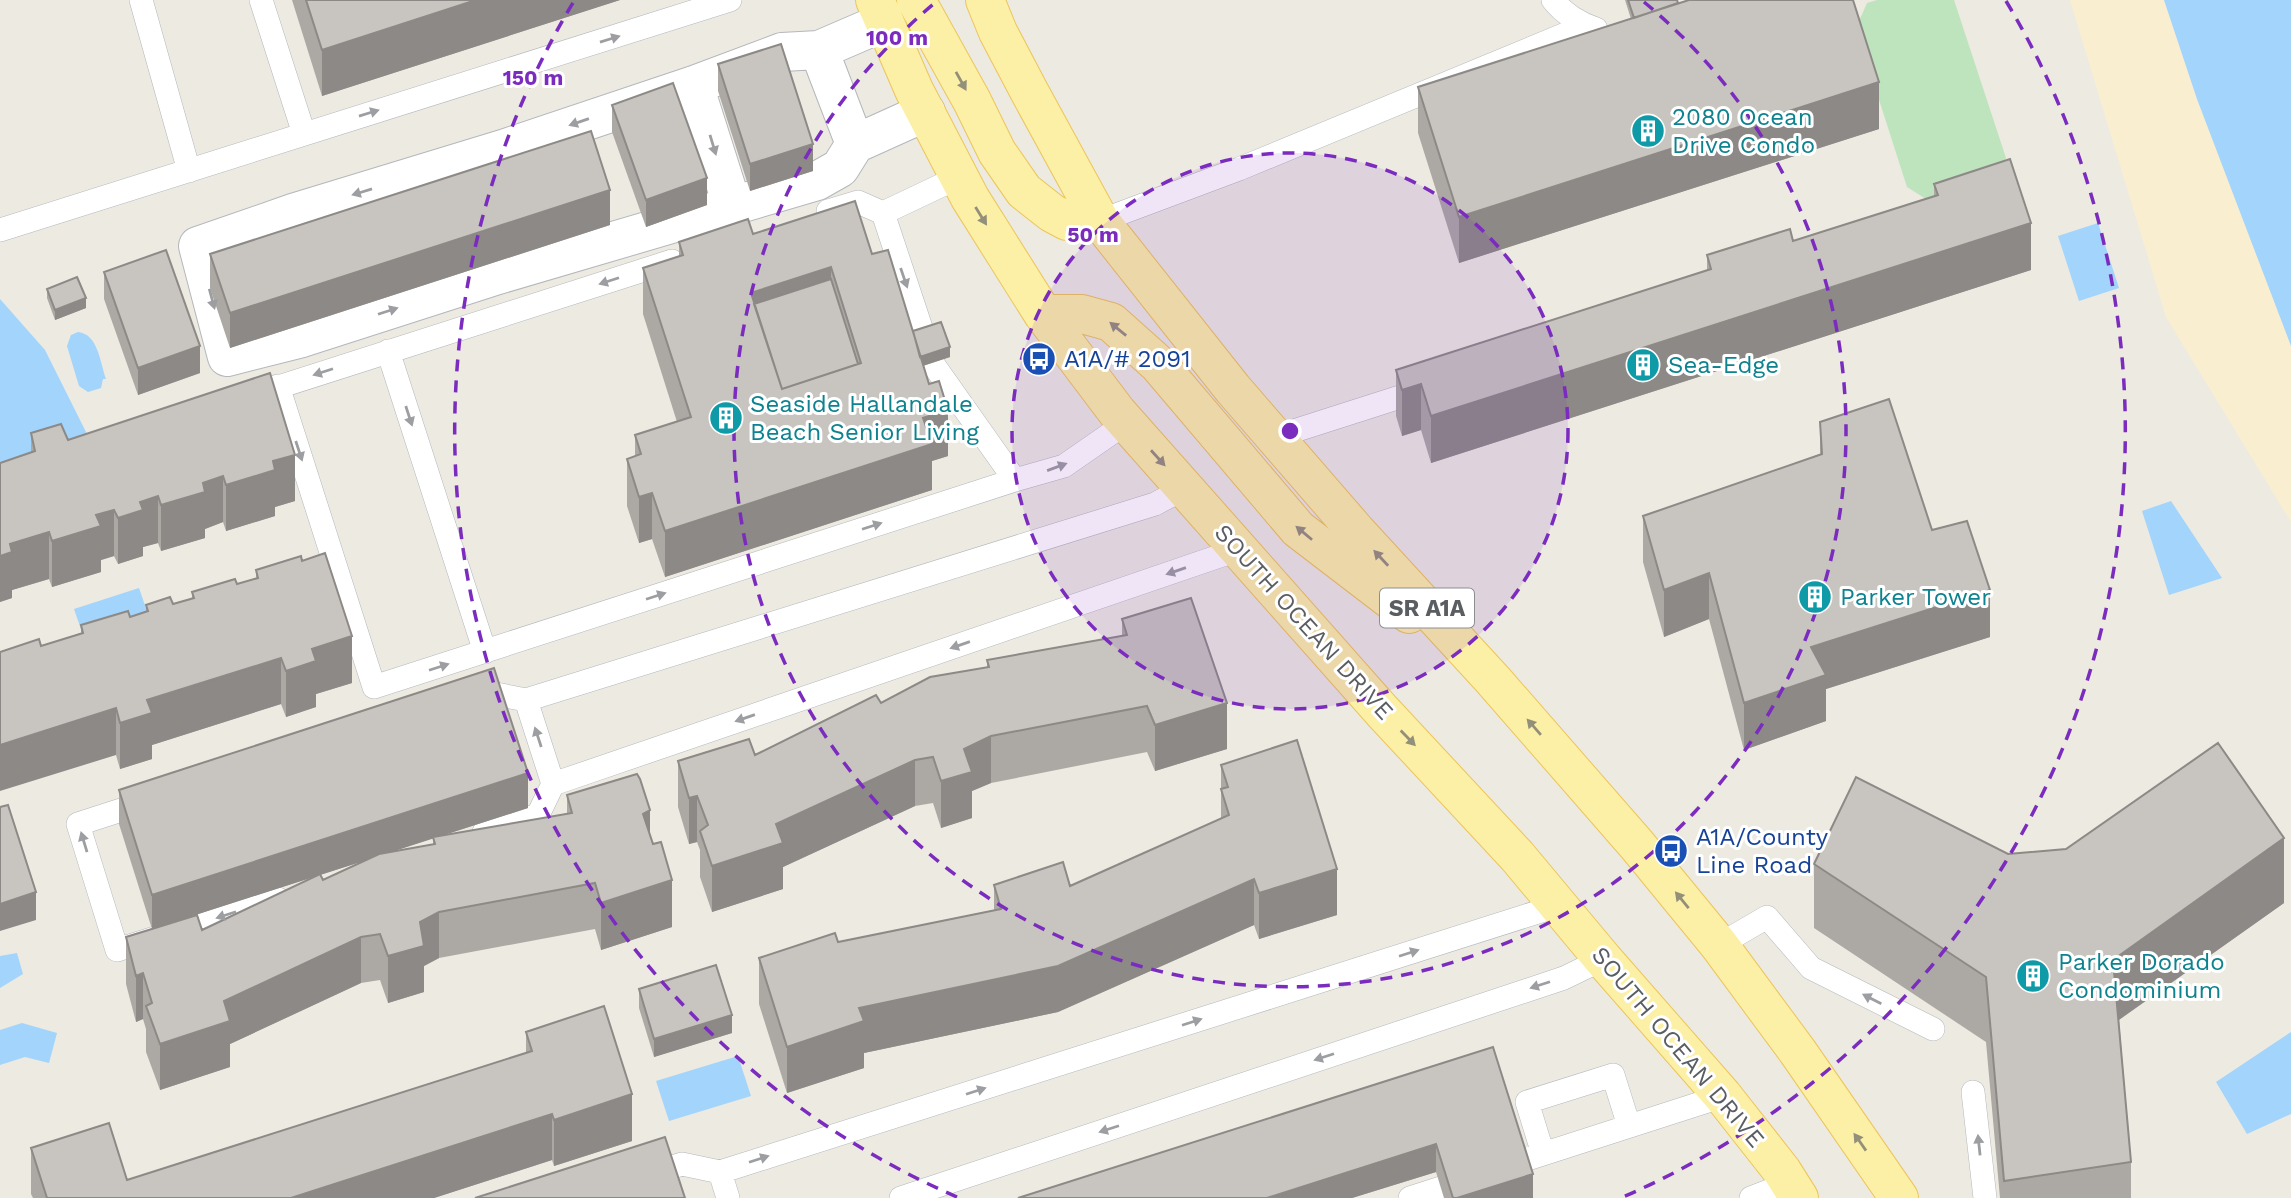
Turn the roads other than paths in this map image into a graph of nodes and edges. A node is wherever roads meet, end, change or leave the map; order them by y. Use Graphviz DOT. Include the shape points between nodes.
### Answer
graph roads {
  1 [pos="141,0"];
  2 [pos="261,0"];
  3 [pos="730,0"];
  4 [pos="916,0"];
  5 [pos="985,0"];
  6 [pos="1553,0"];
  7 [pos="880,11"];
  8 [pos="1585,26"];
  9 [pos="1619,36"];
  10 [pos="819,50"];
  11 [pos="694,85"];
  12 [pos="926,112"];
  13 [pos="304,134"];
  14 [pos="855,144"];
  15 [pos="189,171"];
  16 [pos="959,177"];
  17 [pos="732,205"];
  18 [pos="883,213"];
  19 [pos="805,218"];
  20 [pos="1100,221"];
  21 [pos="0,230"];
  22 [pos="699,252"];
  23 [pos="1042,314"];
  24 [pos="388,351"];
  25 [pos="1445,382"];
  26 [pos="278,386"];
  27 [pos="227,403"];
  28 [pos="1126,423"];
  29 [pos="1275,438"];
  30 [pos="1015,480"];
  31 [pos="1185,488"];
  32 [pos="1240,550"];
  33 [pos="485,652"];
  34 [pos="1493,680"];
  35 [pos="526,700"];
  36 [pos="451,705"];
  37 [pos="553,784"];
  38 [pos="172,794"];
  39 [pos="459,840"];
  40 [pos="301,891"];
  41 [pos="1560,905"];
  42 [pos="1719,946"];
  43 [pos="1603,959"];
  44 [pos="1933,1029"];
  45 [pos="1973,1092"];
  46 [pos="1723,1096"];
  47 [pos="1629,1126"];
  48 [pos="1543,1154"];
  49 [pos="1521,1161"];
  50 [pos="720,1172"];
  51 [pos="622,1183"];
  52 [pos="1441,1188"];
  53 [pos="1794,1190"];
  54 [pos="727,1198"];
  55 [pos="901,1198"];
  56 [pos="1410,1198"];
  57 [pos="1751,1198"];
  58 [pos="1899,1198"];
  59 [pos="1985,1198"];
  1 -- 15 [label="lane"];
  2 -- 13 [label="lane"];
  13 -- 3 [label="lane, one-way"];
  4 -- 20 [label="main road, one-way" via="997,152 1024,191 1067,221"];
  5 -- 20 [label="main road, SR A1A"];
  6 -- 8 [label="lane"];
  7 -- 10 [label="street"];
  7 -- 12 [label="main road, SOUTH OCEAN DRIVE"];
  8 -- 9 [label="lane"];
  8 -- 20 [label="lane"];
  10 -- 11 [label="street" via="782,52"];
  10 -- 14 [label="street"];
  11 -- 17 [label="street, one-way"];
  11 -- 17 [label="street, one-way" via="198,246 227,357"];
  12 -- 14 [label="street"];
  12 -- 16 [label="main road, SOUTH OCEAN DRIVE"];
  13 -- 15 [label="lane"];
  14 -- 17 [label="street" via="840,168 817,181"];
  15 -- 21 [label="lane"];
  16 -- 18 [label="lane"];
  16 -- 23 [label="main road, SOUTH OCEAN DRIVE, one-way"];
  18 -- 19 [label="lane" via="858,202"];
  18 -- 30 [label="lane, one-way" via="933,364"];
  20 -- 29 [label="main road, SR A1A"];
  22 -- 24 [label="lane, one-way"];
  23 -- 28 [label="main road, SOUTH OCEAN DRIVE"];
  34 -- 23 [label="main road, one-way" via="1298,529 1157,364 1111,323 1082,314"];
  24 -- 26 [label="lane, one-way"];
  24 -- 33 [label="lane, one-way"];
  25 -- 29 [label="lane"];
  26 -- 27 [label="lane"];
  26 -- 33 [label="lane, one-way" via="374,687"];
  30 -- 28 [label="lane, one-way" via="1063,466"];
  28 -- 31 [label="main road, SOUTH OCEAN DRIVE, one-way"];
  34 -- 29 [label="main road, SR A1A, one-way"];
  33 -- 30 [label="lane, one-way"];
  31 -- 32 [label="main road, SOUTH OCEAN DRIVE"];
  31 -- 35 [label="lane" via="1155,504"];
  32 -- 37 [label="lane, one-way"];
  32 -- 41 [label="main road, SOUTH OCEAN DRIVE, one-way"];
  42 -- 34 [label="main road, SR A1A, one-way"];
  35 -- 36 [label="lane" via="491,693"];
  37 -- 35 [label="lane, one-way"];
  37 -- 39 [label="lane" via="538,815"];
  40 -- 38 [label="lane, one-way" via="117,950 78,824"];
  41 -- 43 [label="main road, SOUTH OCEAN DRIVE"];
  50 -- 41 [label="lane, one-way"];
  44 -- 42 [label="lane, one-way" via="1811,968 1768,917"];
  58 -- 42 [label="main road, SR A1A, one-way"];
  43 -- 46 [label="main road, SOUTH OCEAN DRIVE"];
  43 -- 55 [label="lane, one-way" via="1564,978"];
  59 -- 45 [label="lane, one-way"];
  46 -- 47 [label="lane"];
  46 -- 53 [label="main road, SOUTH OCEAN DRIVE"];
  47 -- 48 [label="lane"];
  47 -- 48 [label="lane" via="1613,1075 1527,1102"];
  48 -- 49 [label="lane"];
  50 -- 51 [label="lane" via="682,1164"];
  50 -- 54 [label="lane"];
  52 -- 56 [label="lane"];
  53 -- 57 [label="lane"];
}
